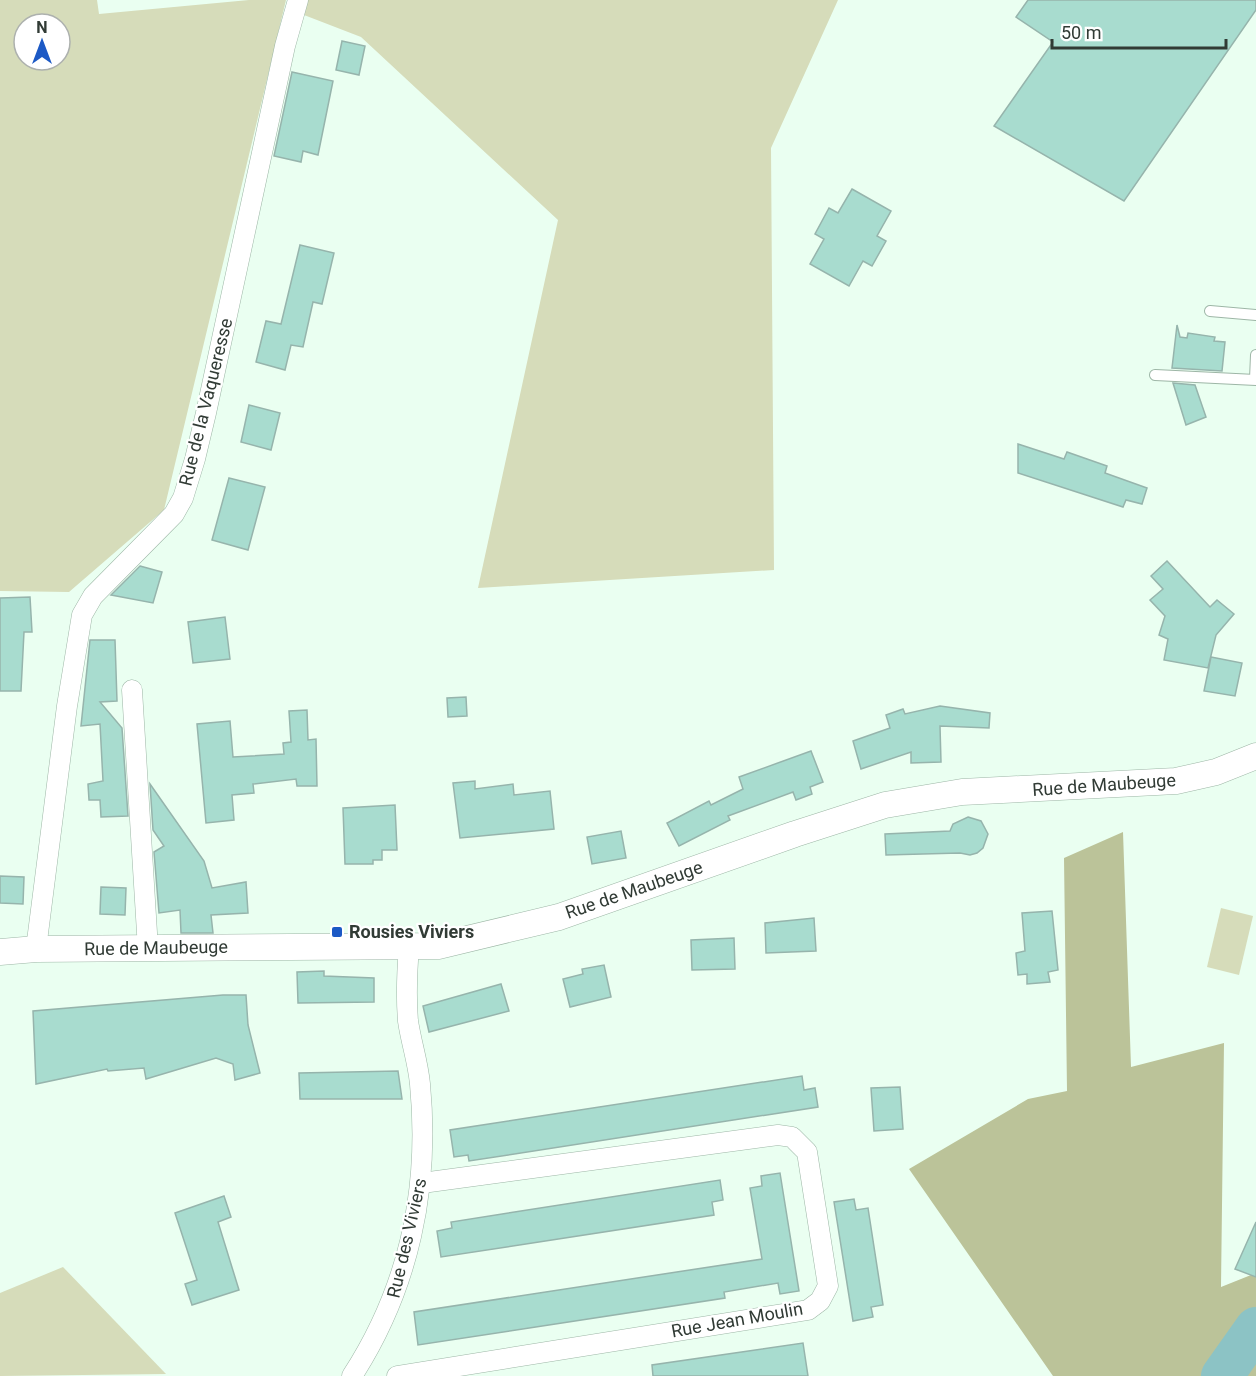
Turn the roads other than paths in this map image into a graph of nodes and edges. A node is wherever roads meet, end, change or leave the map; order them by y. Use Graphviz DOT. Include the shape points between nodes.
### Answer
graph roads {
  1 [pos="298,0"];
  2 [pos="1210,311"];
  3 [pos="1256,315"];
  4 [pos="1256,355"];
  5 [pos="1155,375"];
  6 [pos="1256,380"];
  7 [pos="132,690"];
  8 [pos="1256,756"];
  9 [pos="409,948"];
  10 [pos="36,949"];
  11 [pos="148,949"];
  12 [pos="0,952"];
  13 [pos="422,1183"];
  14 [pos="494,1367"];
  15 [pos="356,1375"];
  16 [pos="397,1376"];
  1 -- 10 [label="street, Rue de la Vaqueresse" via="206,413 183,498 174,514 93,596 82,615"];
  2 -- 3 [label="lane"];
  4 -- 6 [label="lane"];
  5 -- 6 [label="lane"];
  7 -- 11 [label="street"];
  8 -- 9 [label="street, Rue de Maubeuge" via="1216,772 1176,781 962,792 885,805 559,917 438,946"];
  9 -- 11 [label="street, Rue de Maubeuge"];
  9 -- 13 [label="street, Rue des Viviers" via="408,1020 420,1081"];
  10 -- 11 [label="street, Rue de Maubeuge"];
  10 -- 12 [label="street, Rue de Maubeuge"];
  13 -- 14 [label="street, Rue Jean Moulin" via="778,1135 792,1137 807,1152 828,1286 820,1301 808,1310"];
  13 -- 15 [label="street, Rue des Viviers" via="409,1246 390,1308"];
  14 -- 16 [label="street, Rue Jean Moulin"];
}
